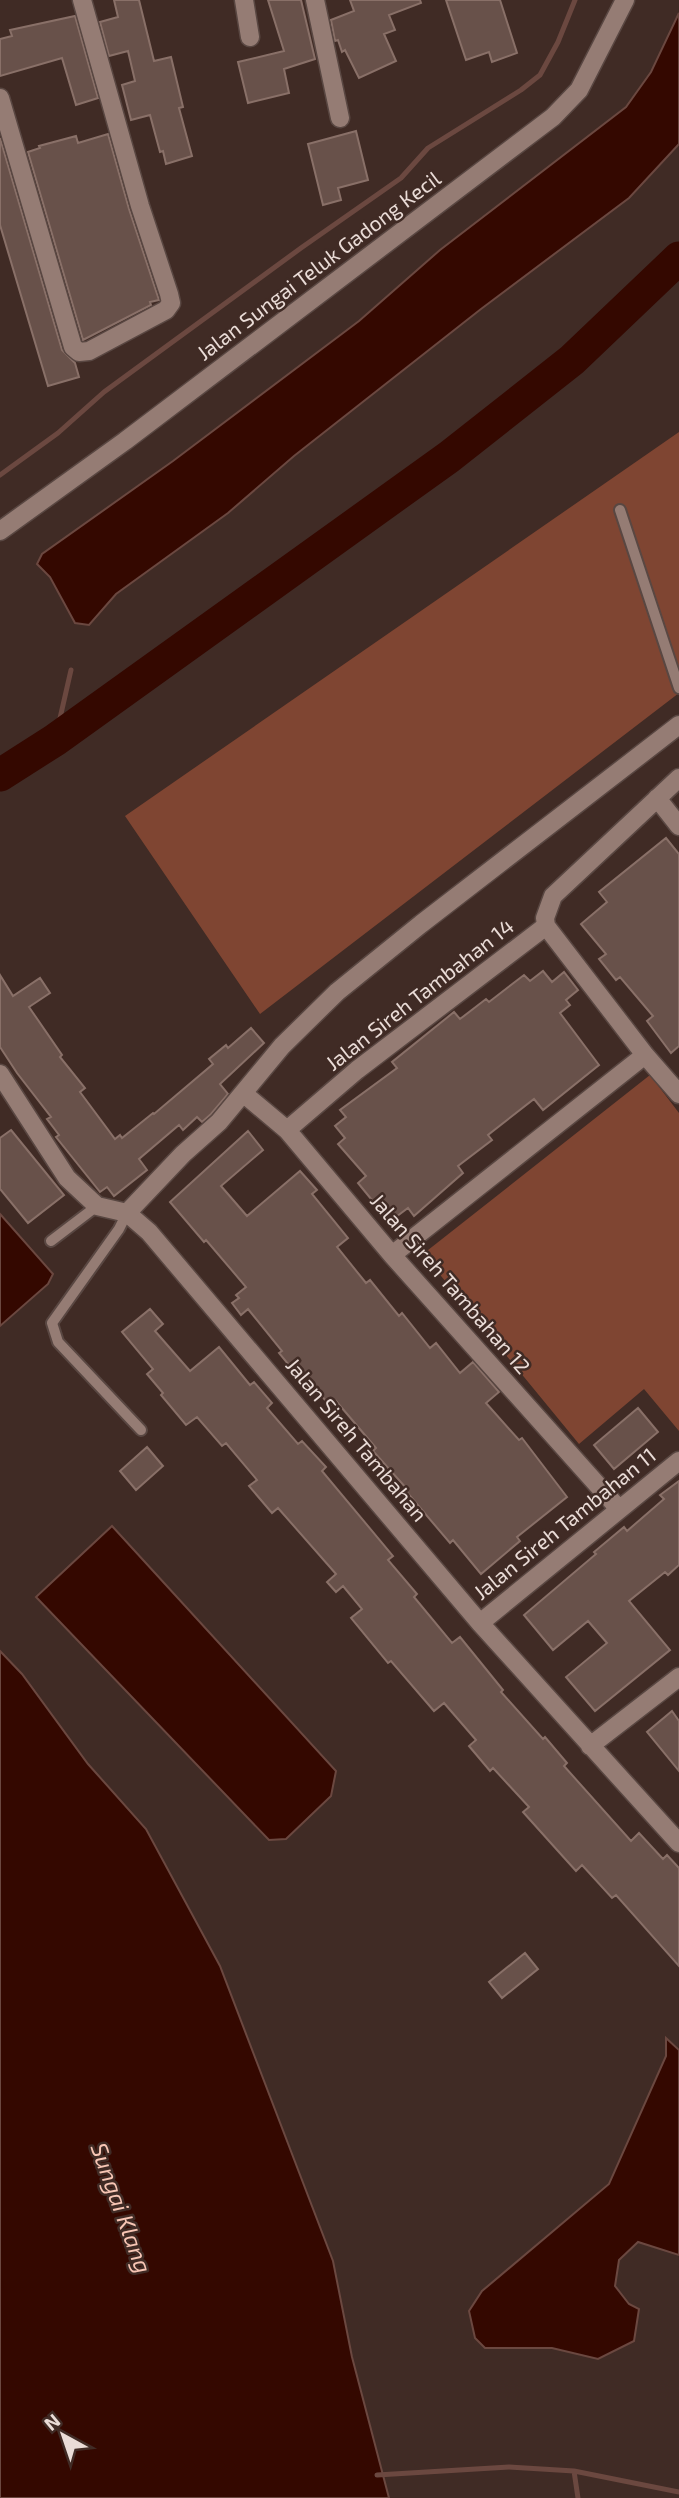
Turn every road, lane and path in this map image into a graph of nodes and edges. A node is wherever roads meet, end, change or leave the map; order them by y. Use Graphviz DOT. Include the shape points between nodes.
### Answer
graph roads {
  1 [pos="82,0"];
  2 [pos="244,0"];
  3 [pos="314,0"];
  4 [pos="625,0"];
  5 [pos="250,37"];
  6 [pos="0,98"];
  7 [pos="340,118"];
  8 [pos="620,510"];
  9 [pos="0,531"];
  10 [pos="679,688"];
  11 [pos="679,725"];
  12 [pos="679,778"];
  13 [pos="657,799"];
  14 [pos="679,826"];
  15 [pos="546,926"];
  16 [pos="645,1055"];
  17 [pos="0,1074"];
  18 [pos="243,1093"];
  19 [pos="679,1094"];
  20 [pos="287,1130"];
  21 [pos="97,1206"];
  22 [pos="127,1213"];
  23 [pos="51,1241"];
  24 [pos="392,1255"];
  25 [pos="141,1430"];
  26 [pos="679,1461"];
  27 [pos="619,1509"];
  28 [pos="480,1623"];
  29 [pos="679,1677"];
  30 [pos="590,1746"];
  31 [pos="679,1843"];
  1 -- 6 [label="street" via="169,294 171,303 166,310 89,351 73,347"];
  2 -- 5 [label="street"];
  3 -- 7 [label="street"];
  4 -- 9 [label="street, Jalan Sungai Teluk Gadong Kecil" via="579,90 553,117"];
  8 -- 10 [label="lane"];
  11 -- 18 [label="street" via="337,992"];
  12 -- 13 [label="street"];
  13 -- 14 [label="street"];
  13 -- 15 [label="street" via="552,896"];
  15 -- 16 [label="street, Jalan Sireh Tambahan 14"];
  15 -- 20 [label="street, Jalan Sireh Tambahan 14" via="357,1070"];
  16 -- 19 [label="street, Jalan Sireh Tambahan 14"];
  16 -- 24 [label="street"];
  17 -- 21 [label="street, Jalan Sireh Tambahan" via="67,1178"];
  18 -- 20 [label="street, Jalan Sireh Tambahan 12"];
  18 -- 22 [label="street"];
  20 -- 24 [label="street, Jalan Sireh Tambahan 12"];
  21 -- 22 [label="street, Jalan Sireh Tambahan"];
  21 -- 23 [label="lane"];
  22 -- 25 [label="lane" via="52,1323 58,1342"];
  22 -- 28 [label="street, Jalan Sireh Tambahan" via="221,1315"];
  24 -- 27 [label="street, Jalan Sireh Tambahan 12"];
  26 -- 27 [label="street, Jalan Sireh Tambahan 11"];
  27 -- 28 [label="street, Jalan Sireh Tambahan 11"];
  28 -- 30 [label="street, Jalan Sireh Tambahan"];
  29 -- 30 [label="street"];
  30 -- 31 [label="street, Jalan Sireh Tambahan"];
}
